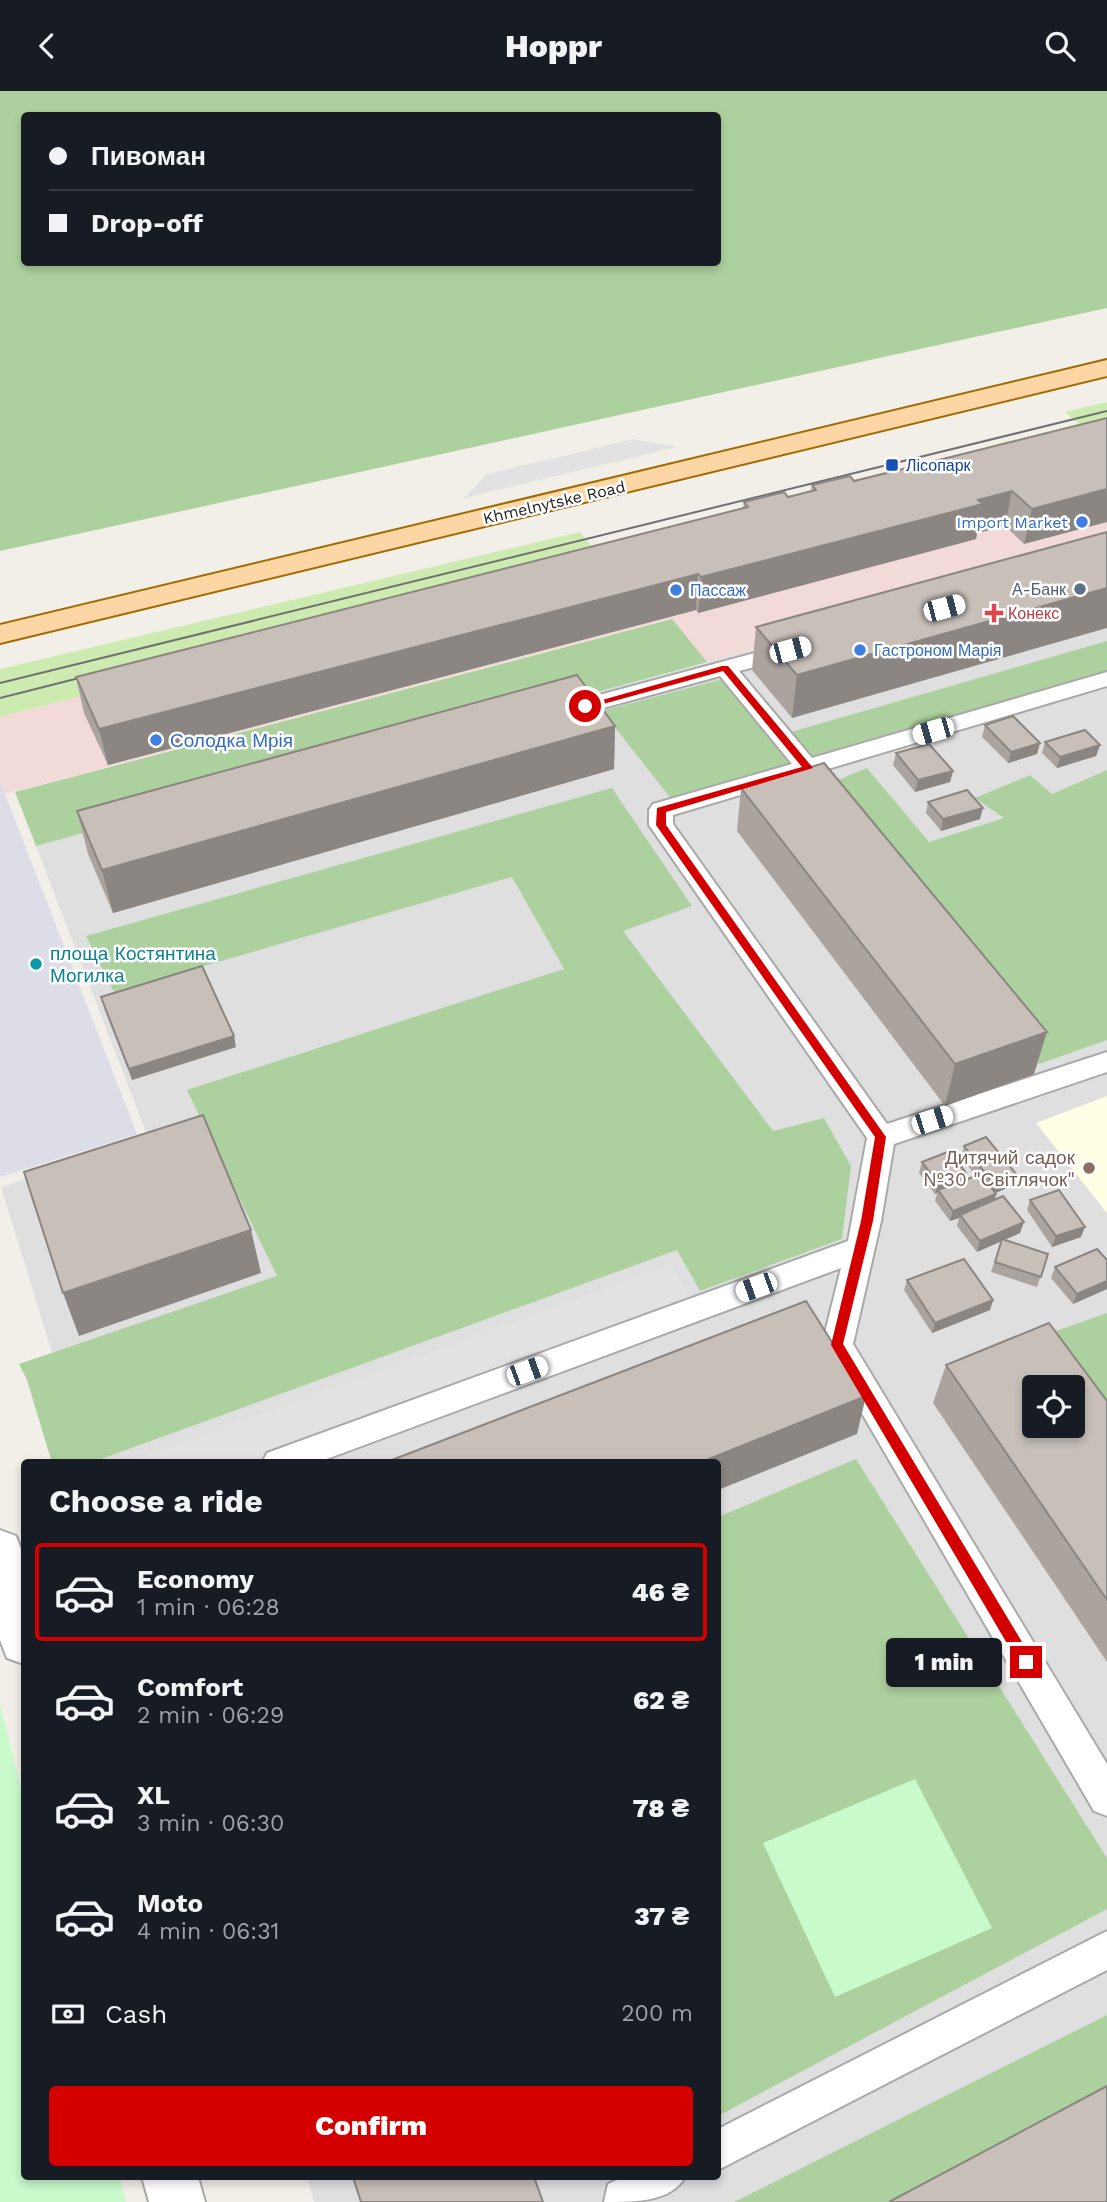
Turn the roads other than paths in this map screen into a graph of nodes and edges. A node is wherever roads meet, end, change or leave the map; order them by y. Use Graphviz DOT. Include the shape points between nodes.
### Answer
graph roads {
  1 [pos="1107,368"];
  2 [pos="0,634"];
  3 [pos="806,646"];
  4 [pos="725,668"];
  5 [pos="1107,679"];
  6 [pos="585,706"];
  7 [pos="808,768"];
  8 [pos="1107,1062"];
  9 [pos="881,1137"];
  10 [pos="858,1249"];
  11 [pos="289,1459"];
  12 [pos="10,1562"];
  13 [pos="21,1625"];
  14 [pos="1107,1798"];
  15 [pos="1107,1950"];
  16 [pos="721,2148"];
  17 [pos="171,2180"];
  18 [pos="657,2180"];
  19 [pos="620,2193"];
  20 [pos="177,2202"];
  1 -- 2 [label="main road, Khmelnytske Road"];
  3 -- 4 [label="lane"];
  4 -- 6 [label="lane"];
  4 -- 7 [label="lane"];
  5 -- 7 [label="lane"];
  7 -- 9 [label="lane" via="661,810 661,825"];
  8 -- 9 [label="lane"];
  9 -- 10 [label="lane"];
  10 -- 11 [label="lane"];
  10 -- 14 [label="lane" via="837,1345"];
  12 -- 13 [label="street"];
  15 -- 16 [label="lane"];
  17 -- 20 [label="street"];
  18 -- 19 [label="lane"];
}
